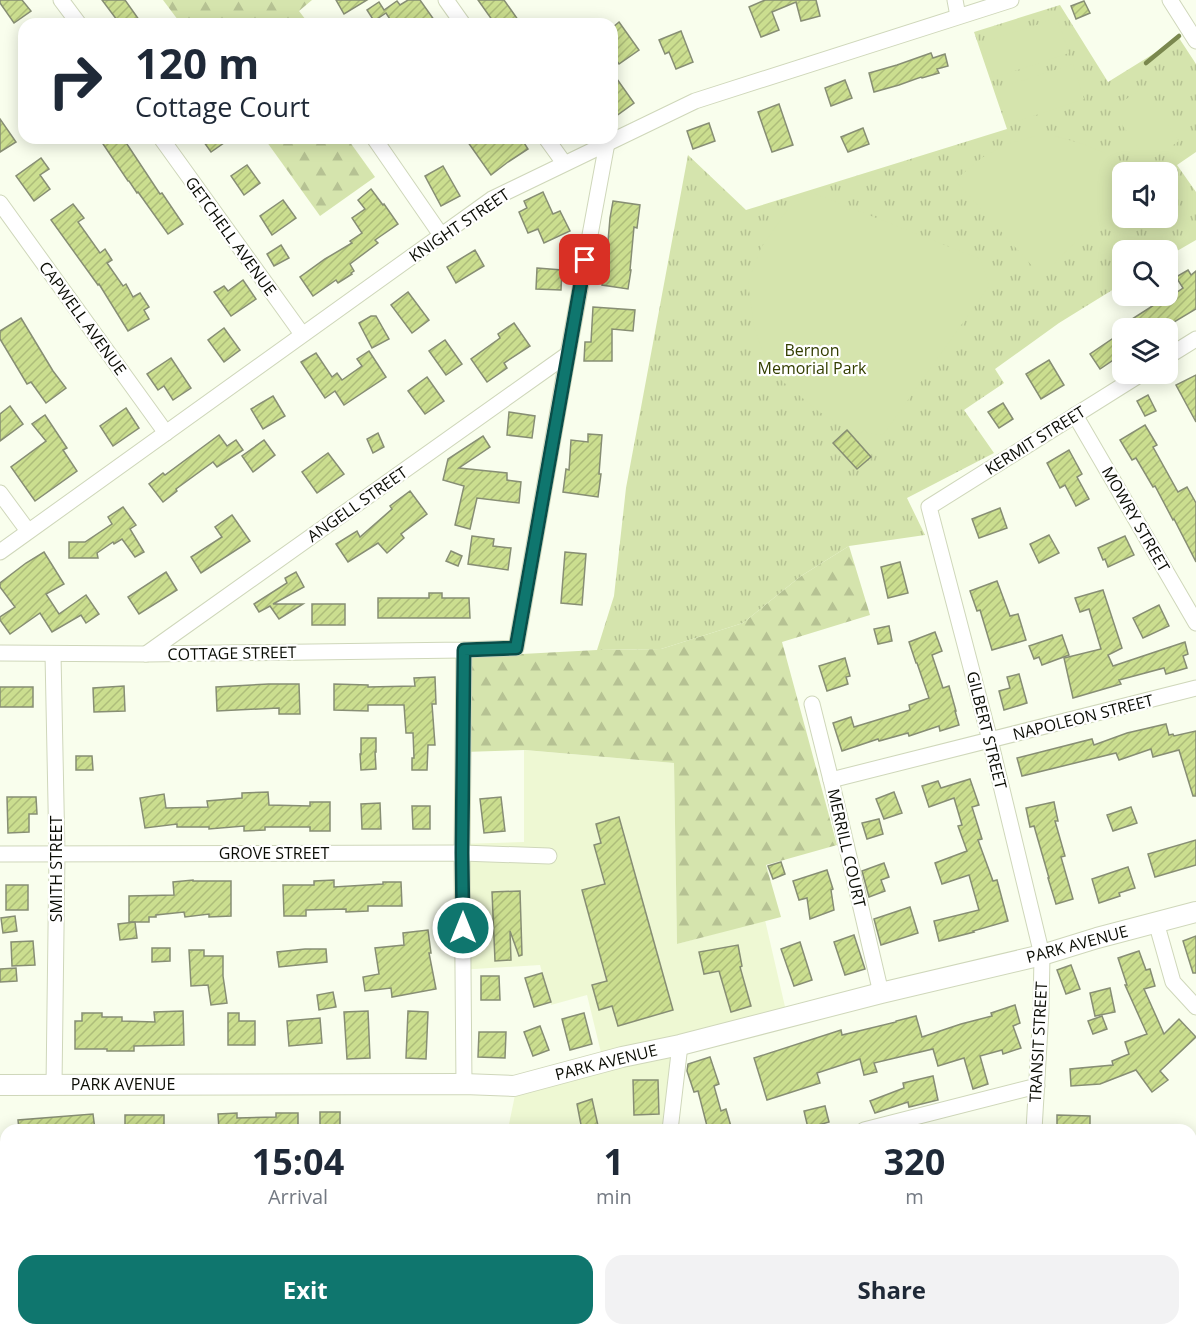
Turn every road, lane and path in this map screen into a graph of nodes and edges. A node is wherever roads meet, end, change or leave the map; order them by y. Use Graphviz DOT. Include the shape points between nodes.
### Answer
graph roads {
  1 [pos="61,0"];
  2 [pos="446,0"];
  3 [pos="955,0"];
  4 [pos="963,0"];
  5 [pos="1011,0"];
  6 [pos="1170,0"];
  7 [pos="958,16"];
  8 [pos="74,18"];
  9 [pos="459,18"];
  10 [pos="1196,41"];
  11 [pos="618,138"];
  12 [pos="165,144"];
  13 [pos="378,144"];
  14 [pos="550,144"];
  15 [pos="605,144"];
  16 [pos="607,144"];
  17 [pos="564,163"];
  18 [pos="0,203"];
  19 [pos="441,235"];
  20 [pos="302,334"];
  21 [pos="1196,339"];
  22 [pos="1178,350"];
  23 [pos="568,354"];
  24 [pos="1125,384"];
  25 [pos="1075,415"];
  26 [pos="166,433"];
  27 [pos="0,493"];
  28 [pos="929,507"];
  29 [pos="28,531"];
  30 [pos="0,552"];
  31 [pos="1196,624"];
  32 [pos="464,650"];
  33 [pos="0,653"];
  34 [pos="53,654"];
  35 [pos="146,654"];
  36 [pos="1196,688"];
  37 [pos="812,704"];
  38 [pos="990,740"];
  39 [pos="831,780"];
  40 [pos="57,853"];
  41 [pos="462,853"];
  42 [pos="0,854"];
  43 [pos="549,856"];
  44 [pos="1196,912"];
  45 [pos="1156,922"];
  46 [pos="1042,955"];
  47 [pos="881,993"];
  48 [pos="1196,1007"];
  49 [pos="680,1045"];
  50 [pos="54,1084"];
  51 [pos="464,1084"];
  52 [pos="0,1085"];
  53 [pos="1037,1086"];
  54 [pos="671,1124"];
  55 [pos="888,1124"];
  56 [pos="1034,1124"];
  1 -- 8 [label="street"];
  2 -- 9 [label="street"];
  3 -- 7 [label="street"];
  4 -- 7 [label="street"];
  5 -- 7 [label="street, KNIGHT STREET"];
  6 -- 10 [label="street"];
  7 -- 11 [label="street, KNIGHT STREET" via="695,100"];
  12 -- 20 [label="street, GETCHELL AVENUE"];
  13 -- 19 [label="street"];
  14 -- 17 [label="street"];
  15 -- 17 [label="street, KNIGHT STREET"];
  16 -- 23 [label="street"];
  17 -- 19 [label="street, KNIGHT STREET" via="492,199"];
  18 -- 26 [label="street, CAPWELL AVENUE"];
  19 -- 20 [label="street, KNIGHT STREET"];
  20 -- 26 [label="street, KNIGHT STREET"];
  21 -- 22 [label="street"];
  23 -- 32 [label="street, COTTAGE STREET" via="516,648"];
  23 -- 35 [label="street, ANGELL STREET"];
  24 -- 25 [label="street, KERMIT STREET"];
  25 -- 28 [label="street, KERMIT STREET"];
  25 -- 31 [label="street, MOWRY STREET"];
  26 -- 29 [label="street, KNIGHT STREET"];
  27 -- 29 [label="street"];
  28 -- 38 [label="street, GILBERT STREET"];
  29 -- 30 [label="street, KNIGHT STREET"];
  32 -- 35 [label="street, COTTAGE STREET"];
  32 -- 41 [label="street"];
  33 -- 34 [label="street, COTTAGE STREET"];
  34 -- 35 [label="street, COTTAGE STREET"];
  34 -- 40 [label="street, SMITH STREET"];
  36 -- 38 [label="street, NAPOLEON STREET"];
  37 -- 39 [label="street, MERRILL COURT"];
  38 -- 39 [label="street, NAPOLEON STREET"];
  38 -- 46 [label="street, GILBERT STREET"];
  39 -- 47 [label="street, MERRILL COURT"];
  40 -- 41 [label="street, GROVE STREET"];
  40 -- 42 [label="street, GROVE STREET"];
  40 -- 50 [label="street, SMITH STREET"];
  41 -- 43 [label="street, GROVE STREET"];
  41 -- 51 [label="street"];
  44 -- 45 [label="main road, PARK AVENUE"];
  45 -- 46 [label="main road, PARK AVENUE"];
  45 -- 48 [label="street" via="1173,982"];
  46 -- 47 [label="main road, PARK AVENUE"];
  46 -- 53 [label="street, TRANSIT STREET"];
  47 -- 49 [label="main road, PARK AVENUE"];
  49 -- 51 [label="main road, PARK AVENUE" via="514,1086"];
  49 -- 54 [label="street"];
  50 -- 51 [label="main road, PARK AVENUE"];
  50 -- 52 [label="main road, PARK AVENUE"];
  53 -- 55 [label="street"];
  53 -- 56 [label="street, TRANSIT STREET"];
}
